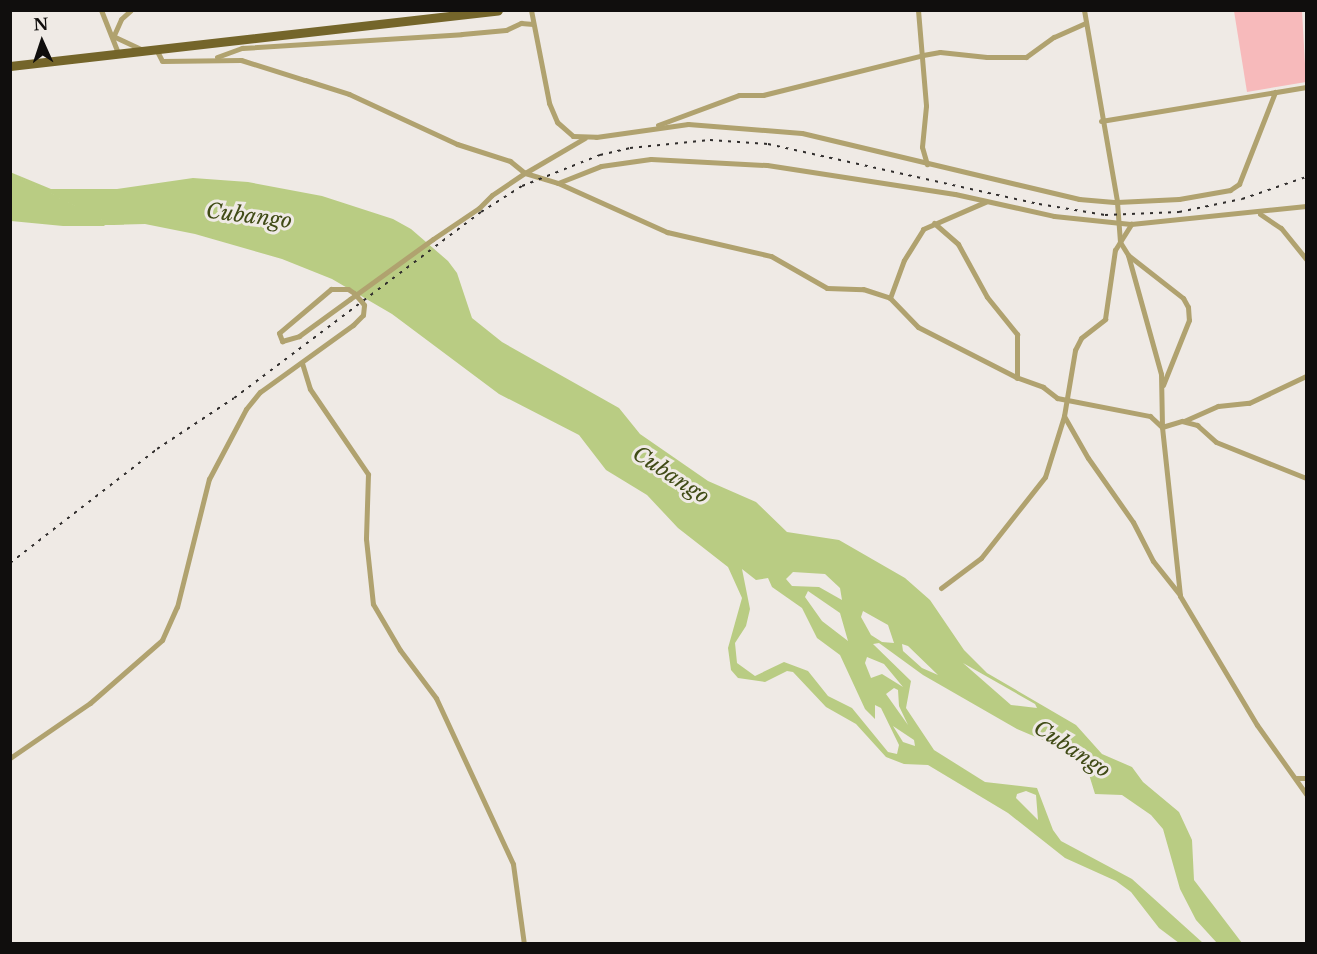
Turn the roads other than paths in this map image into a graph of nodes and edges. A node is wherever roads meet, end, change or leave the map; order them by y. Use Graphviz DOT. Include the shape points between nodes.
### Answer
graph roads {
  1 [pos="101,10"];
  2 [pos="131,10"];
  3 [pos="498,10"];
  4 [pos="531,10"];
  5 [pos="918,10"];
  6 [pos="1084,10"];
  7 [pos="1086,23"];
  8 [pos="533,24"];
  9 [pos="115,36"];
  10 [pos="152,49"];
  11 [pos="118,53"];
  12 [pos="923,55"];
  13 [pos="216,58"];
  14 [pos="10,66"];
  15 [pos="1306,87"];
  16 [pos="1275,92"];
  17 [pos="1101,121"];
  18 [pos="656,127"];
  19 [pos="586,138"];
  20 [pos="927,164"];
  21 [pos="525,173"];
  22 [pos="558,183"];
  23 [pos="987,201"];
  24 [pos="1117,202"];
  25 [pos="1306,206"];
  26 [pos="1258,213"];
  27 [pos="934,223"];
  28 [pos="1117,223"];
  29 [pos="1131,224"];
  30 [pos="1120,242"];
  31 [pos="1128,255"];
  32 [pos="1306,259"];
  33 [pos="891,298"];
  34 [pos="302,363"];
  35 [pos="1306,375"];
  36 [pos="1017,378"];
  37 [pos="1161,387"];
  38 [pos="1066,402"];
  39 [pos="1064,416"];
  40 [pos="1182,421"];
  41 [pos="1162,427"];
  42 [pos="1306,478"];
  43 [pos="941,588"];
  44 [pos="1180,595"];
  45 [pos="10,758"];
  46 [pos="1296,778"];
  47 [pos="1306,778"];
  48 [pos="1306,794"];
  49 [pos="524,944"];
  1 -- 9 [label="street"];
  2 -- 9 [label="street" via="117,24"];
  3 -- 10 [label="main road"];
  4 -- 8 [label="street"];
  5 -- 12 [label="street"];
  6 -- 7 [label="street"];
  7 -- 12 [label="street" via="1054,37 1026,57 940,52"];
  7 -- 17 [label="street"];
  8 -- 13 [label="street" via="462,34 242,48"];
  8 -- 19 [label="street" via="557,122 573,136"];
  9 -- 10 [label="street"];
  9 -- 11 [label="street"];
  10 -- 11 [label="main road"];
  10 -- 13 [label="street" via="162,61"];
  11 -- 14 [label="main road"];
  12 -- 18 [label="street" via="763,95 739,95"];
  12 -- 20 [label="street" via="926,106 922,147"];
  13 -- 21 [label="street" via="241,60 349,94 457,144 510,161"];
  15 -- 16 [label="street"];
  16 -- 17 [label="street"];
  16 -- 24 [label="street" via="1239,184 1179,200"];
  17 -- 24 [label="street"];
  18 -- 19 [label="street"];
  18 -- 20 [label="street" via="687,124 802,133"];
  19 -- 21 [label="street"];
  20 -- 24 [label="street" via="1063,196"];
  21 -- 22 [label="street"];
  21 -- 34 [label="street" via="433,240 350,299 293,339 281,340 279,333 331,289 348,289 362,302 360,319"];
  22 -- 23 [label="street" via="613,164 693,159 767,165"];
  22 -- 33 [label="street" via="668,232 771,256 828,288 863,289"];
  23 -- 27 [label="street"];
  23 -- 28 [label="street" via="1053,216"];
  24 -- 28 [label="street"];
  25 -- 26 [label="street"];
  26 -- 29 [label="street"];
  26 -- 32 [label="street" via="1281,228"];
  27 -- 33 [label="street" via="923,229 904,260"];
  27 -- 36 [label="street" via="958,244 987,297 1017,334"];
  28 -- 29 [label="street"];
  28 -- 30 [label="street"];
  29 -- 30 [label="street"];
  30 -- 31 [label="street"];
  30 -- 38 [label="street" via="1115,250 1107,314 1100,325 1081,338 1075,350"];
  31 -- 37 [label="street"];
  31 -- 37 [label="street" via="1183,298 1188,307 1189,320"];
  33 -- 36 [label="street" via="898,311 918,327"];
  34 -- 45 [label="street" via="256,396 209,479 177,607 162,640 90,703"];
  34 -- 49 [label="street" via="310,389 368,474 366,539 373,604 400,650 436,698 513,864"];
  35 -- 40 [label="street" via="1249,403 1207,409"];
  36 -- 38 [label="street"];
  37 -- 41 [label="street"];
  38 -- 39 [label="street"];
  38 -- 41 [label="street" via="1150,416"];
  39 -- 43 [label="street" via="1047,473 1028,502 973,567 954,575"];
  39 -- 44 [label="street" via="1133,522 1153,561"];
  40 -- 41 [label="street"];
  40 -- 42 [label="street" via="1197,425 1216,442"];
  41 -- 44 [label="street"];
  44 -- 46 [label="street" via="1257,725"];
  46 -- 47 [label="street"];
  46 -- 48 [label="street"];
}
